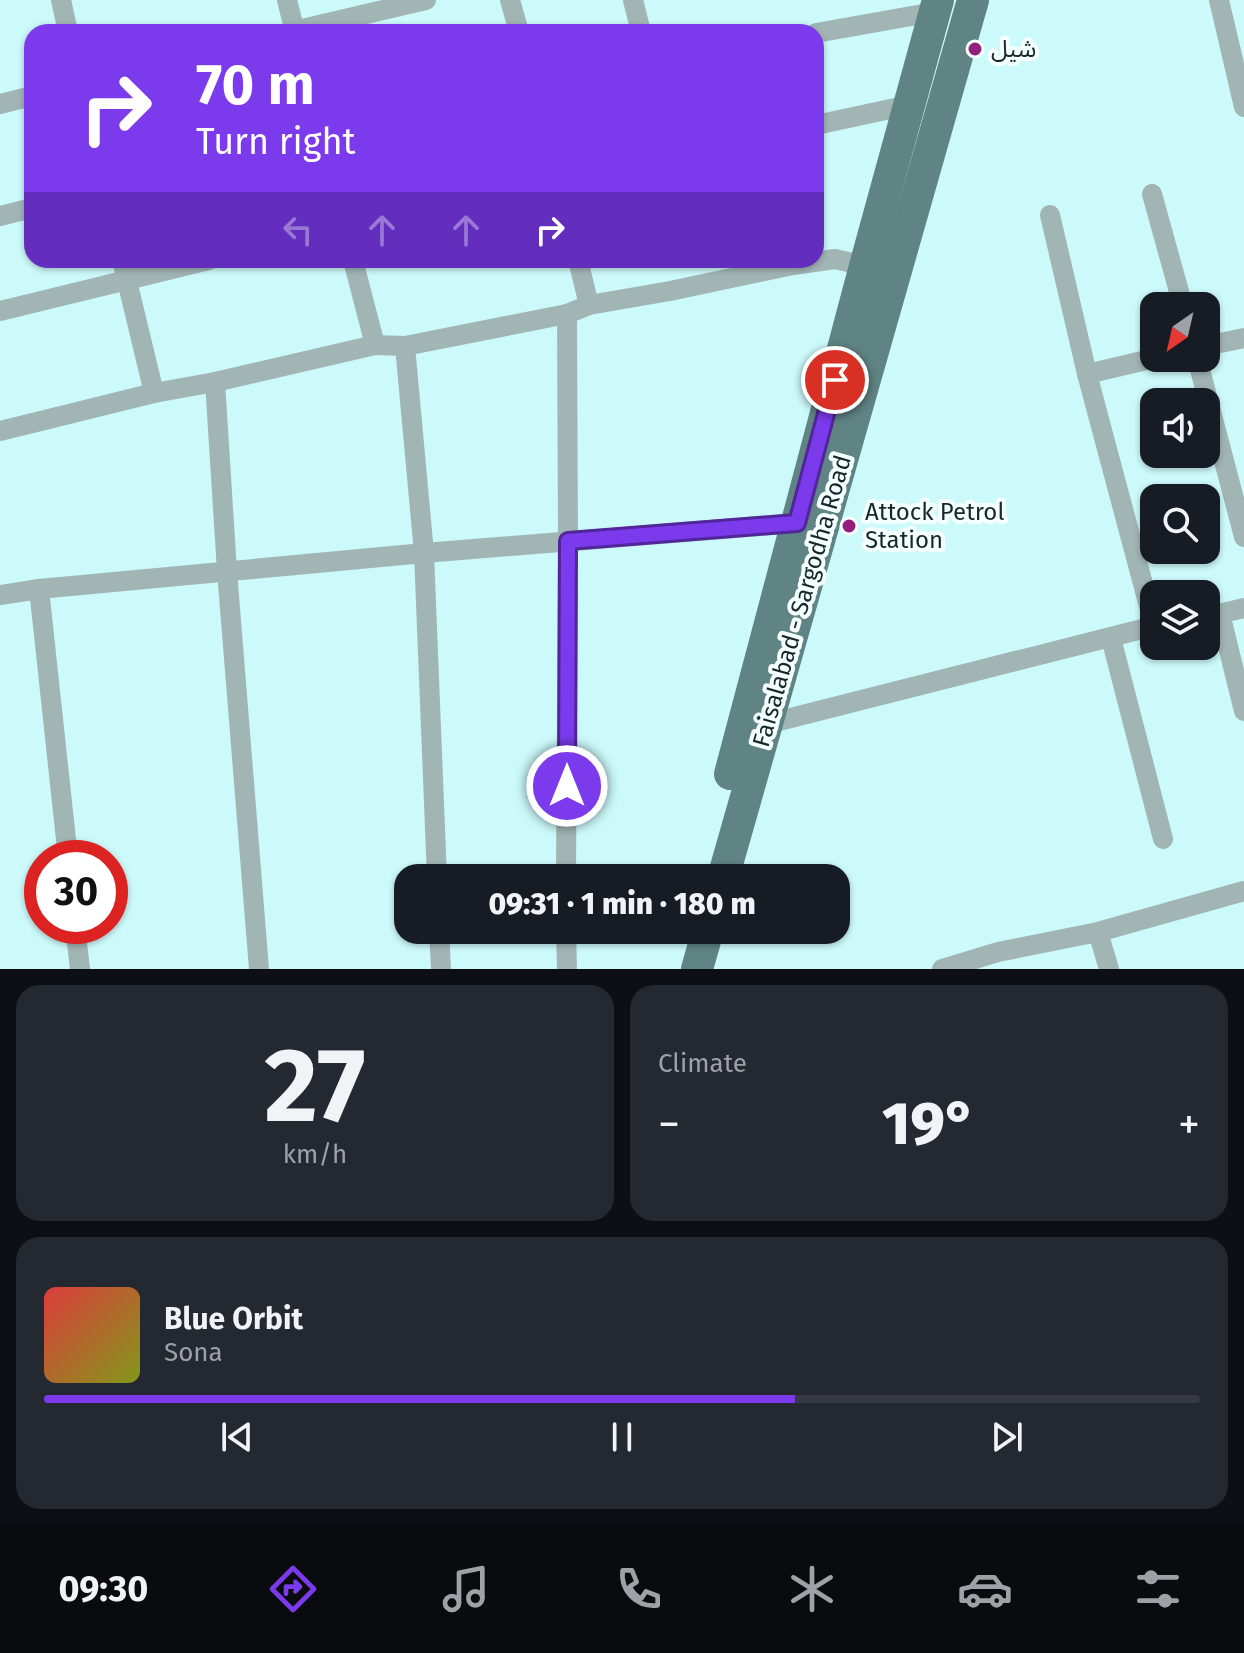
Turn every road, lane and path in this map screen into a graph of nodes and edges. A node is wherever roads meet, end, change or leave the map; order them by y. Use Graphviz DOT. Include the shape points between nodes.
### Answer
graph roads {
  1 [pos="61,0"];
  2 [pos="287,0"];
  3 [pos="426,0"];
  4 [pos="510,0"];
  5 [pos="633,0"];
  6 [pos="973,0"];
  7 [pos="1219,0"];
  8 [pos="936,6"];
  9 [pos="66,24"];
  10 [pos="292,24"];
  11 [pos="326,24"];
  12 [pos="517,24"];
  13 [pos="639,24"];
  14 [pos="824,31"];
  15 [pos="24,98"];
  16 [pos="0,104"];
  17 [pos="909,105"];
  18 [pos="1244,107"];
  19 [pos="824,123"];
  20 [pos="1152,194"];
  21 [pos="24,210"];
  22 [pos="1050,215"];
  23 [pos="0,216"];
  24 [pos="824,261"];
  25 [pos="865,266"];
  26 [pos="355,268"];
  27 [pos="580,268"];
  28 [pos="779,268"];
  29 [pos="125,270"];
  30 [pos="1179,292"];
  31 [pos="589,305"];
  32 [pos="0,311"];
  33 [pos="567,314"];
  34 [pos="1244,338"];
  35 [pos="1220,343"];
  36 [pos="375,345"];
  37 [pos="405,346"];
  38 [pos="1140,362"];
  39 [pos="1201,372"];
  40 [pos="1087,374"];
  41 [pos="215,382"];
  42 [pos="154,393"];
  43 [pos="0,431"];
  44 [pos="797,523"];
  45 [pos="1244,537"];
  46 [pos="568,541"];
  47 [pos="424,553"];
  48 [pos="227,571"];
  49 [pos="1142,580"];
  50 [pos="39,589"];
  51 [pos="0,595"];
  52 [pos="1244,608"];
  53 [pos="1220,614"];
  54 [pos="1140,630"];
  55 [pos="1220,637"];
  56 [pos="1111,638"];
  57 [pos="1244,711"];
  58 [pos="767,724"];
  59 [pos="1163,839"];
  60 [pos="66,840"];
  61 [pos="436,864"];
  62 [pos="566,864"];
  63 [pos="706,864"];
  64 [pos="727,864"];
  65 [pos="1244,891"];
  66 [pos="1098,932"];
  67 [pos="77,944"];
  68 [pos="440,944"];
  69 [pos="566,944"];
  70 [pos="684,944"];
  71 [pos="704,944"];
  72 [pos="1000,960"];
  73 [pos="80,969"];
  74 [pos="259,969"];
  75 [pos="441,969"];
  76 [pos="567,969"];
  77 [pos="678,969"];
  78 [pos="697,969"];
  79 [pos="942,969"];
  80 [pos="1109,969"];
  1 -- 9 [label="street"];
  2 -- 10 [label="street"];
  3 -- 11 [label="street"];
  4 -- 12 [label="street"];
  5 -- 13 [label="street"];
  6 -- 58 [label="main road, Faisalabad - Sargodha Road"];
  7 -- 18 [label="street"];
  8 -- 14 [label="street"];
  8 -- 17 [label="main road, Faisalabad - Sargodha Road"];
  15 -- 16 [label="street"];
  17 -- 19 [label="street"];
  17 -- 25 [label="main road, Faisalabad - Sargodha Road"];
  20 -- 30 [label="street"];
  21 -- 23 [label="street"];
  22 -- 40 [label="street"];
  24 -- 25 [label="street"];
  25 -- 44 [label="main road, Faisalabad - Sargodha Road"];
  26 -- 36 [label="street"];
  27 -- 31 [label="street"];
  28 -- 31 [label="street"];
  29 -- 32 [label="street"];
  29 -- 42 [label="street"];
  31 -- 33 [label="street"];
  33 -- 37 [label="street"];
  33 -- 46 [label="street"];
  34 -- 35 [label="street"];
  36 -- 37 [label="street"];
  36 -- 41 [label="street"];
  37 -- 47 [label="street"];
  38 -- 40 [label="street"];
  39 -- 45 [label="street"];
  40 -- 49 [label="street"];
  41 -- 42 [label="street"];
  41 -- 48 [label="street"];
  42 -- 43 [label="street"];
  44 -- 46 [label="street"];
  44 -- 63 [label="main road, Faisalabad - Sargodha Road"];
  46 -- 47 [label="street"];
  46 -- 62 [label="street"];
  47 -- 48 [label="street"];
  47 -- 61 [label="street"];
  48 -- 50 [label="street"];
  48 -- 74 [label="street"];
  50 -- 51 [label="street"];
  50 -- 60 [label="street"];
  52 -- 53 [label="street"];
  54 -- 56 [label="street"];
  55 -- 57 [label="street"];
  56 -- 58 [label="street"];
  56 -- 59 [label="street"];
  58 -- 64 [label="main road, Faisalabad - Sargodha Road"];
  65 -- 66 [label="street"];
  66 -- 72 [label="street"];
  66 -- 80 [label="street"];
  67 -- 73 [label="street"];
  68 -- 75 [label="street"];
  69 -- 76 [label="street"];
  70 -- 77 [label="main road"];
  71 -- 78 [label="main road"];
  72 -- 79 [label="street"];
}
